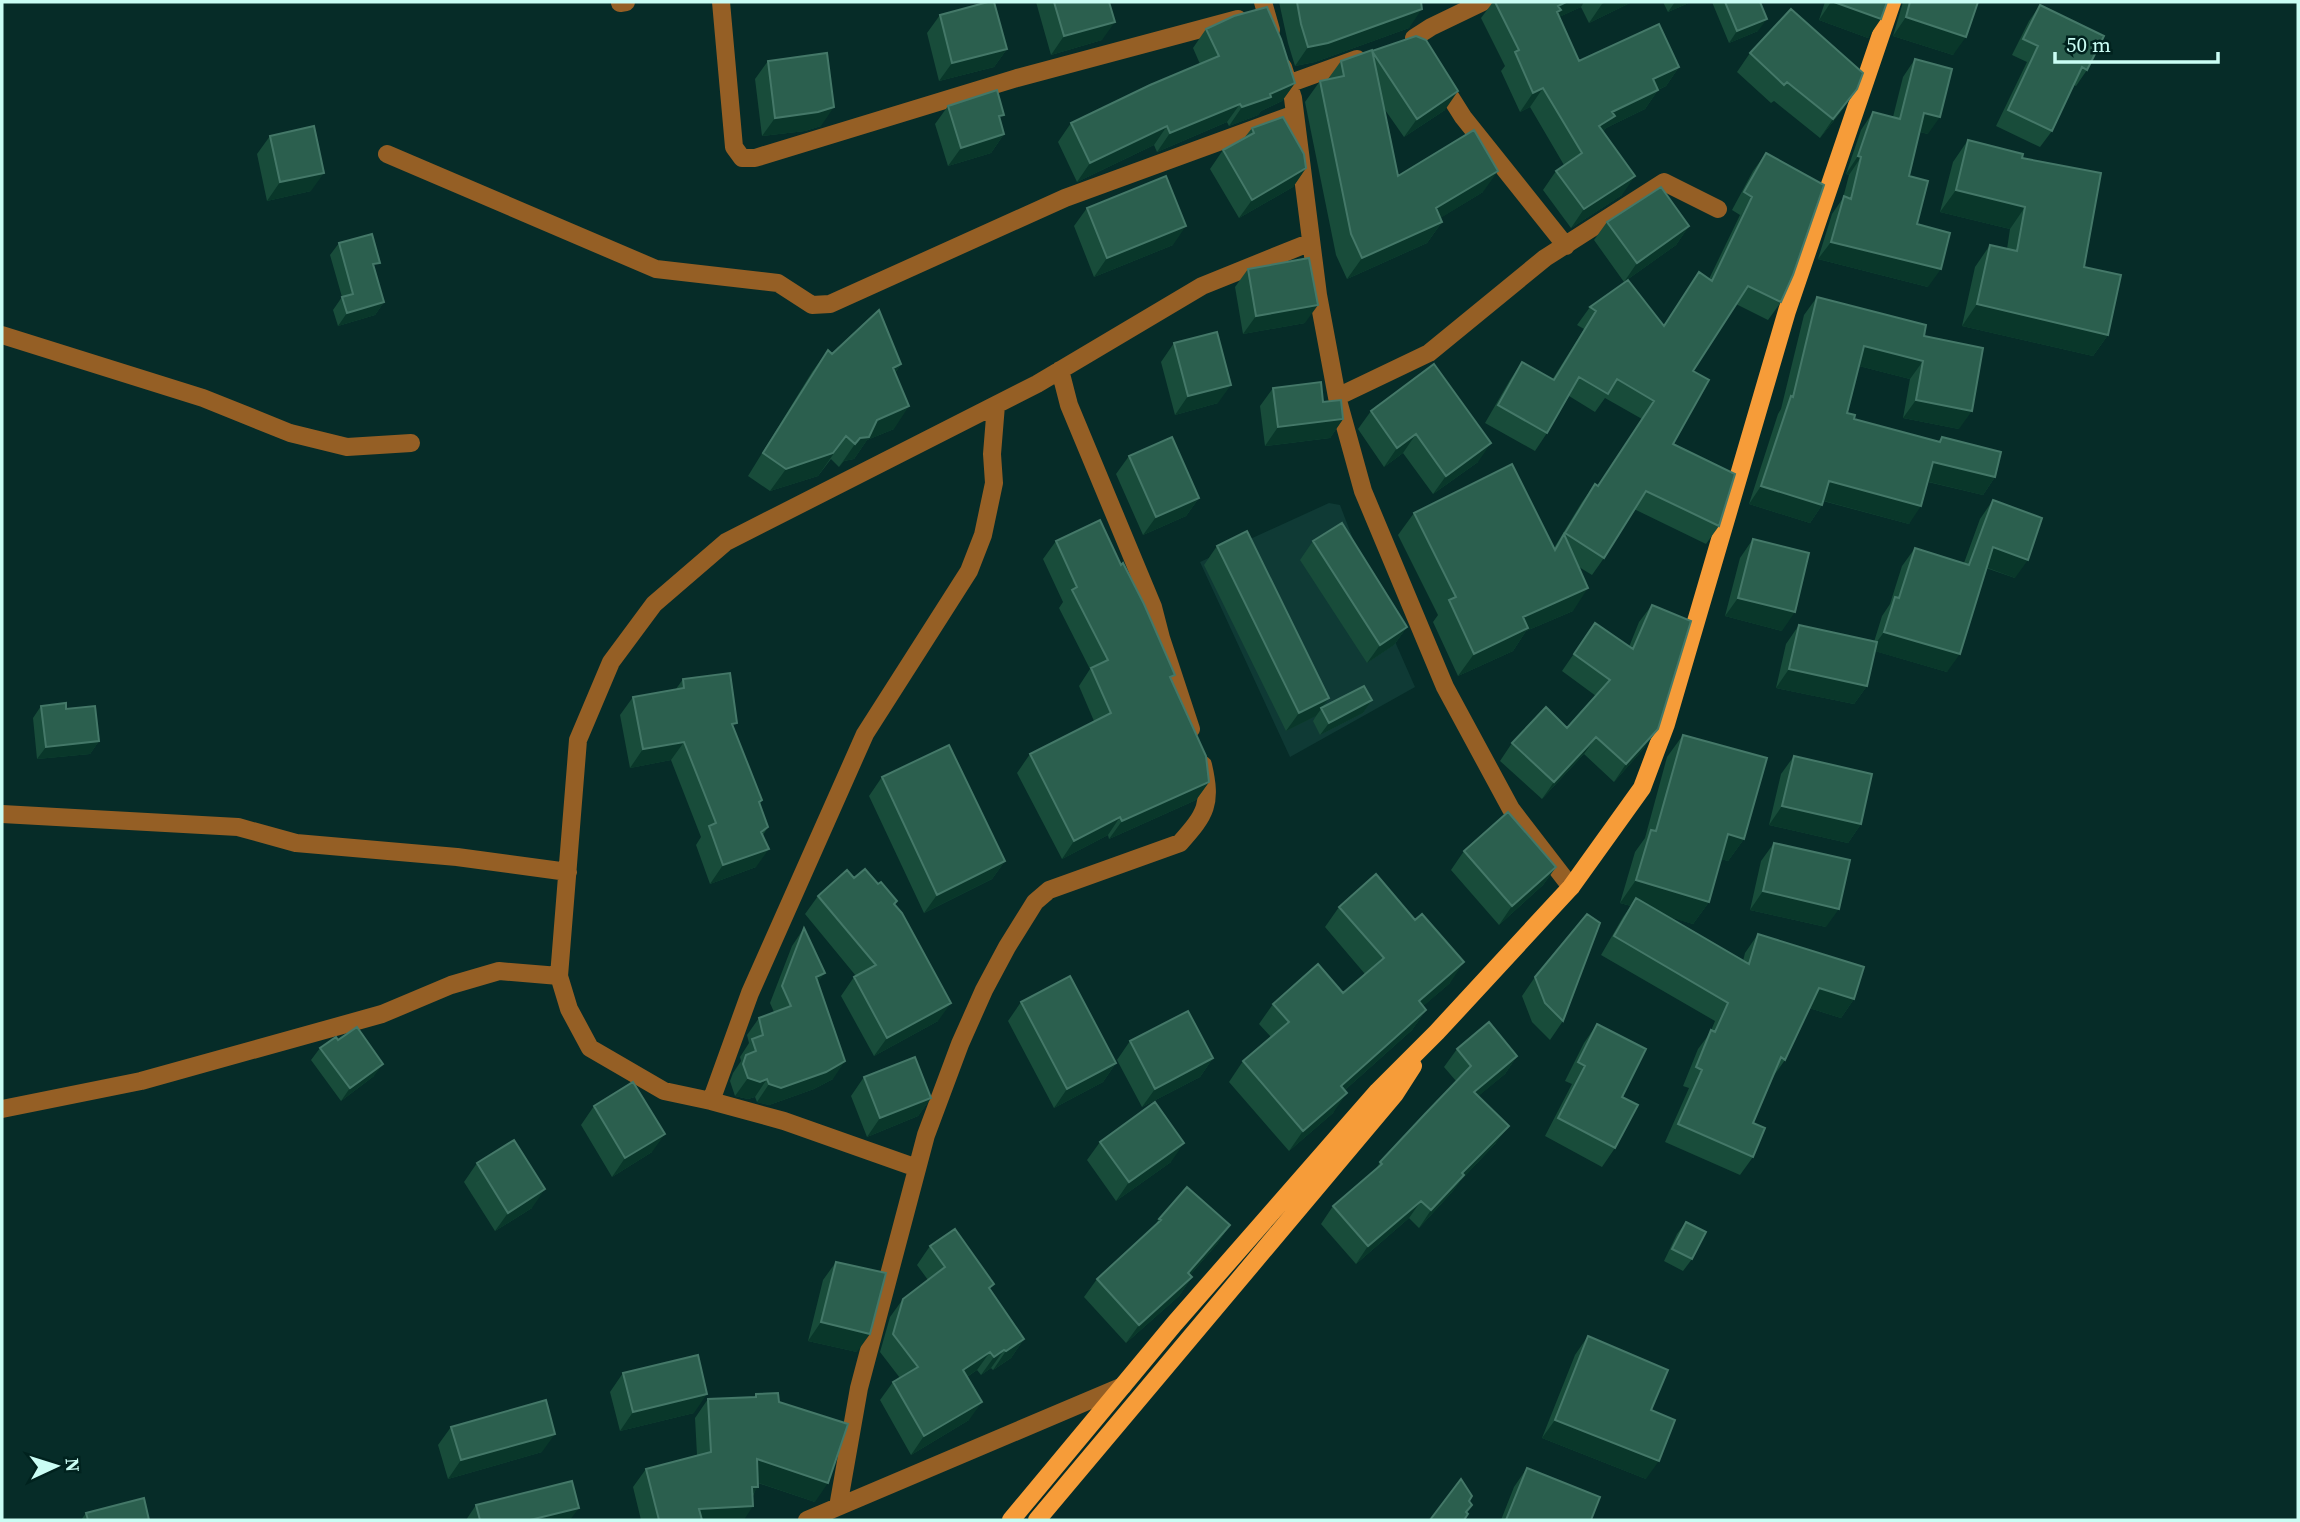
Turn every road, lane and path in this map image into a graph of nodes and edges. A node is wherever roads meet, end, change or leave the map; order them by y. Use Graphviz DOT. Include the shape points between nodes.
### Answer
graph roads {
  1 [pos="721,2"];
  2 [pos="1483,2"];
  3 [pos="1892,2"];
  4 [pos="1264,6"];
  5 [pos="1376,52"];
  6 [pos="1288,84"];
  7 [pos="1295,114"];
  8 [pos="387,154"];
  9 [pos="1718,209"];
  10 [pos="1311,242"];
  11 [pos="1566,246"];
  12 [pos="2,335"];
  13 [pos="1059,370"];
  14 [pos="1337,397"];
  15 [pos="996,405"];
  16 [pos="411,443"];
  17 [pos="2,814"];
  18 [pos="568,872"];
  19 [pos="1571,887"];
  20 [pos="559,976"];
  21 [pos="1437,1032"];
  22 [pos="711,1101"];
  23 [pos="2,1109"];
  24 [pos="917,1168"];
  25 [pos="1123,1386"];
  26 [pos="838,1507"];
  27 [pos="807,1520"];
  28 [pos="1011,1520"];
  29 [pos="1037,1520"];
  1 -- 4 [label="street" via="734,147 742,158 755,158"];
  2 -- 11 [label="street" via="1407,41"];
  3 -- 19 [label="main road" via="1787,311 1654,761 1642,789"];
  4 -- 6 [label="street"];
  5 -- 6 [label="street"];
  6 -- 7 [label="street"];
  7 -- 8 [label="street" via="1066,198 830,304 812,305 778,283 656,269"];
  7 -- 10 [label="street"];
  9 -- 11 [label="street" via="1664,182"];
  10 -- 13 [label="street" via="1202,286"];
  10 -- 14 [label="street"];
  11 -- 14 [label="street" via="1429,353"];
  12 -- 16 [label="street" via="203,398 290,433 347,447"];
  13 -- 15 [label="street"];
  13 -- 24 [label="street" via="1069,405 1153,607 1204,768 1208,803 1180,843 1049,890 1035,902 1007,947 960,1044"];
  14 -- 19 [label="street" via="1363,491 1445,687 1511,808"];
  15 -- 18 [label="street" via="726,542 654,604 611,662 579,740"];
  15 -- 22 [label="street" via="994,483 983,535 969,571 865,733 750,993"];
  17 -- 18 [label="street" via="238,827 296,843"];
  18 -- 20 [label="street"];
  19 -- 21 [label="main road"];
  20 -- 22 [label="street" via="569,1009 590,1048 664,1091"];
  20 -- 23 [label="street" via="499,971 382,1014 154,1078"];
  21 -- 25 [label="main road" via="1378,1091"];
  21 -- 29 [label="main road" via="1395,1094"];
  22 -- 24 [label="street" via="784,1121"];
  24 -- 26 [label="street" via="859,1388"];
  25 -- 26 [label="street"];
  25 -- 28 [label="main road"];
  26 -- 27 [label="street"];
}
